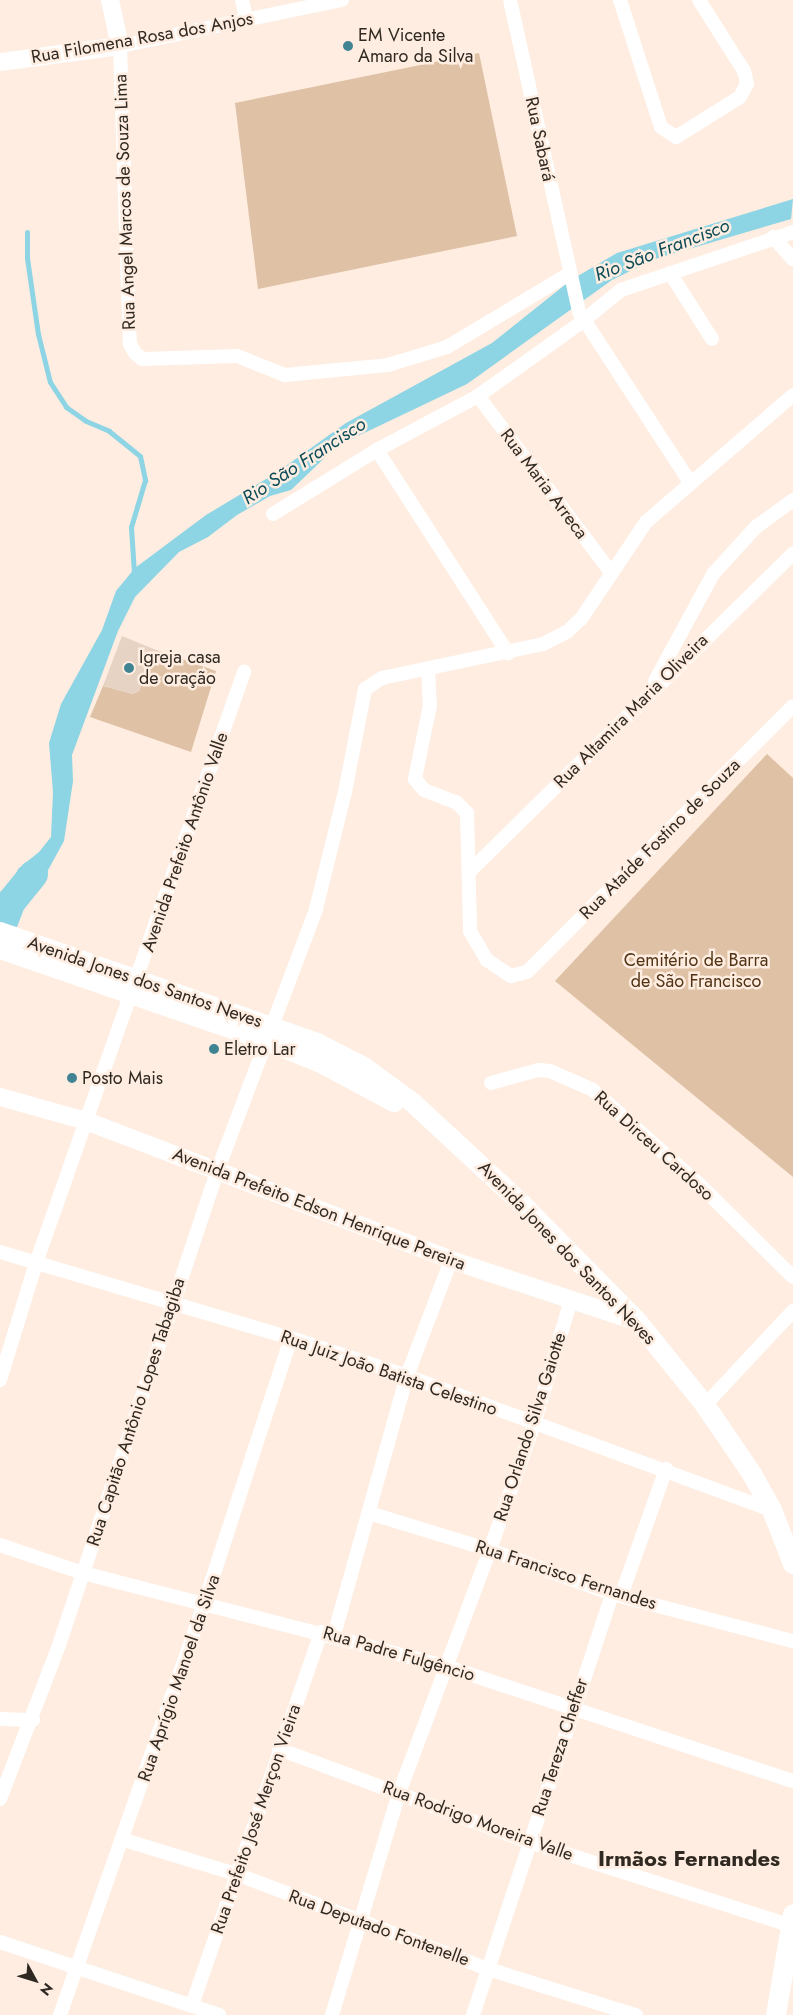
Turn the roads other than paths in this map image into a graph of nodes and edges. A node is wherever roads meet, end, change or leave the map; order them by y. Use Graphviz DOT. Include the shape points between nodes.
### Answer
graph roads {
  1 [pos="110,0"];
  2 [pos="242,0"];
  3 [pos="342,0"];
  4 [pos="510,0"];
  5 [pos="620,0"];
  6 [pos="699,0"];
  7 [pos="246,19"];
  8 [pos="120,46"];
  9 [pos="0,62"];
  10 [pos="793,232"];
  11 [pos="773,237"];
  12 [pos="793,259"];
  13 [pos="670,273"];
  14 [pos="569,277"];
  15 [pos="581,317"];
  16 [pos="712,339"];
  17 [pos="793,395"];
  18 [pos="478,396"];
  19 [pos="377,450"];
  20 [pos="690,482"];
  21 [pos="793,500"];
  22 [pos="273,514"];
  23 [pos="793,554"];
  24 [pos="610,571"];
  25 [pos="508,653"];
  26 [pos="428,669"];
  27 [pos="244,672"];
  28 [pos="648,693"];
  29 [pos="793,706"];
  30 [pos="470,871"];
  31 [pos="0,932"];
  32 [pos="13,948"];
  33 [pos="134,988"];
  34 [pos="270,1033"];
  35 [pos="491,1082"];
  36 [pos="0,1097"];
  37 [pos="86,1121"];
  38 [pos="218,1169"];
  39 [pos="0,1252"];
  40 [pos="451,1260"];
  41 [pos="36,1263"];
  42 [pos="793,1277"];
  43 [pos="570,1300"];
  44 [pos="172,1303"];
  45 [pos="793,1311"];
  46 [pos="638,1322"];
  47 [pos="291,1338"];
  48 [pos="407,1376"];
  49 [pos="0,1380"];
  50 [pos="705,1405"];
  51 [pos="534,1424"];
  52 [pos="666,1469"];
  53 [pos="772,1510"];
  54 [pos="369,1514"];
  55 [pos="0,1545"];
  56 [pos="490,1550"];
  57 [pos="793,1564"];
  58 [pos="82,1573"];
  59 [pos="617,1595"];
  60 [pos="204,1604"];
  61 [pos="327,1633"];
  62 [pos="793,1641"];
  63 [pos="448,1667"];
  64 [pos="572,1706"];
  65 [pos="0,1718"];
  66 [pos="33,1720"];
  67 [pos="279,1749"];
  68 [pos="793,1781"];
  69 [pos="399,1793"];
  70 [pos="0,1799"];
  71 [pos="124,1840"];
  72 [pos="529,1842"];
  73 [pos="239,1875"];
  74 [pos="361,1922"];
  75 [pos="792,1922"];
  76 [pos="0,1942"];
  77 [pos="76,1966"];
  78 [pos="488,1969"];
  79 [pos="192,2006"];
  80 [pos="60,2015"];
  81 [pos="219,2015"];
  82 [pos="332,2015"];
  83 [pos="473,2015"];
  84 [pos="636,2015"];
  85 [pos="776,2015"];
  1 -- 8 [label="street, Rua Angel Marcos de Souza Lima"];
  2 -- 7 [label="street"];
  3 -- 7 [label="street, Rua Filomena Rosa dos Anjos"];
  4 -- 14 [label="street, Rua Sabará"];
  5 -- 6 [label="street" via="661,127 671,136 682,135 740,97 747,84 744,71"];
  7 -- 8 [label="street, Rua Filomena Rosa dos Anjos"];
  8 -- 9 [label="street, Rua Filomena Rosa dos Anjos"];
  8 -- 14 [label="street, Rua Angel Marcos de Souza Lima" via="130,344 142,358 227,354 285,375 388,364 447,347"];
  10 -- 11 [label="street"];
  11 -- 12 [label="street"];
  11 -- 13 [label="street"];
  13 -- 15 [label="street" via="621,290"];
  13 -- 16 [label="street"];
  14 -- 15 [label="street"];
  15 -- 18 [label="street"];
  15 -- 20 [label="street"];
  17 -- 20 [label="street, Rua Capitão Antônio Lopes Tabagiba"];
  18 -- 19 [label="street"];
  18 -- 24 [label="street, Rua Maria Arreca"];
  19 -- 22 [label="street"];
  19 -- 25 [label="street"];
  20 -- 24 [label="street, Rua Capitão Antônio Lopes Tabagiba" via="646,522"];
  21 -- 28 [label="street" via="756,527 713,574"];
  23 -- 28 [label="street, Rua Altamira Maria Oliveira"];
  24 -- 25 [label="street, Rua Capitão Antônio Lopes Tabagiba" via="581,619 568,631 543,644"];
  25 -- 26 [label="street, Rua Capitão Antônio Lopes Tabagiba"];
  26 -- 30 [label="street" via="430,706 415,779 424,790 456,802 467,813"];
  26 -- 34 [label="street, Rua Capitão Antônio Lopes Tabagiba" via="376,680 362,696 345,792 316,909"];
  27 -- 33 [label="street, Avenida Prefeito Antônio Valle"];
  28 -- 30 [label="street, Rua Altamira Maria Oliveira"];
  29 -- 30 [label="street, Rua Ataíde Fostino de Souza" via="527,972 511,976 496,969 473,940 468,919"];
  31 -- 32 [label="main road, Avenida Jones dos Santos Neves"];
  32 -- 33 [label="main road, Avenida Jones dos Santos Neves"];
  33 -- 34 [label="main road, Avenida Jones dos Santos Neves"];
  33 -- 37 [label="street, Avenida Prefeito Antônio Valle"];
  34 -- 38 [label="street, Rua Capitão Antônio Lopes Tabagiba"];
  34 -- 46 [label="main road, Avenida Jones dos Santos Neves" via="439,1128 521,1203"];
  35 -- 42 [label="street, Rua Dirceu Cardoso" via="538,1070 550,1071 593,1090 700,1185"];
  36 -- 37 [label="street, Avenida Prefeito Edson Henrique Pereira"];
  37 -- 38 [label="street, Avenida Prefeito Edson Henrique Pereira"];
  37 -- 41 [label="street, Avenida Prefeito Antônio Valle"];
  38 -- 40 [label="street, Avenida Prefeito Edson Henrique Pereira"];
  38 -- 44 [label="street, Rua Capitão Antônio Lopes Tabagiba"];
  39 -- 41 [label="street, Rua Juiz João Batista Celestino"];
  40 -- 43 [label="street, Avenida Prefeito Edson Henrique Pereira"];
  40 -- 48 [label="street, Rua Prefeito José Merçon Vieira"];
  41 -- 44 [label="street, Rua Juiz João Batista Celestino"];
  41 -- 49 [label="street, Avenida Prefeito Antônio Valle"];
  43 -- 46 [label="street, Avenida Prefeito Edson Henrique Pereira"];
  43 -- 51 [label="street, Rua Orlando Silva Gaiotte"];
  44 -- 47 [label="street, Rua Juiz João Batista Celestino"];
  44 -- 58 [label="street, Rua Capitão Antônio Lopes Tabagiba"];
  45 -- 50 [label="street"];
  46 -- 50 [label="main road, Avenida Jones dos Santos Neves"];
  47 -- 48 [label="street, Rua Juiz João Batista Celestino"];
  47 -- 60 [label="street, Rua Aprígio Manoel da Silva"];
  48 -- 51 [label="street, Rua Juiz João Batista Celestino"];
  48 -- 54 [label="street, Rua Prefeito José Merçon Vieira"];
  50 -- 53 [label="main road, Avenida Jones dos Santos Neves"];
  51 -- 52 [label="street, Rua Juiz João Batista Celestino"];
  51 -- 56 [label="street, Rua Orlando Silva Gaiotte"];
  52 -- 53 [label="street, Rua Juiz João Batista Celestino"];
  52 -- 59 [label="street, Rua Tereza Cheffer"];
  53 -- 57 [label="main road, Avenida Jones dos Santos Neves"];
  54 -- 56 [label="street, Rua Francisco Fernandes"];
  54 -- 61 [label="street, Rua Prefeito José Merçon Vieira"];
  55 -- 58 [label="street, Rua Padre Fulgêncio"];
  56 -- 59 [label="street, Rua Francisco Fernandes"];
  56 -- 63 [label="street, Rua Orlando Silva Gaiotte"];
  58 -- 60 [label="street, Rua Padre Fulgêncio"];
  58 -- 66 [label="street, Rua Capitão Antônio Lopes Tabagiba"];
  59 -- 62 [label="street, Rua Francisco Fernandes"];
  59 -- 64 [label="street, Rua Tereza Cheffer"];
  60 -- 61 [label="street, Rua Padre Fulgêncio"];
  60 -- 71 [label="street, Rua Aprígio Manoel da Silva"];
  61 -- 63 [label="street, Rua Padre Fulgêncio"];
  61 -- 67 [label="street, Rua Prefeito José Merçon Vieira"];
  63 -- 64 [label="street, Rua Padre Fulgêncio"];
  63 -- 69 [label="street, Rua Orlando Silva Gaiotte"];
  64 -- 68 [label="street, Rua Padre Fulgêncio"];
  64 -- 72 [label="street, Rua Tereza Cheffer"];
  65 -- 66 [label="street"];
  66 -- 70 [label="street, Rua Capitão Antônio Lopes Tabagiba"];
  67 -- 69 [label="street, Rua Rodrigo Moreira Valle"];
  67 -- 73 [label="street, Rua Prefeito José Merçon Vieira"];
  69 -- 72 [label="street, Rua Rodrigo Moreira Valle"];
  69 -- 74 [label="street, Rua Orlando Silva Gaiotte"];
  71 -- 73 [label="street, Rua Deputado Fontenelle"];
  71 -- 77 [label="street, Rua Aprígio Manoel da Silva"];
  72 -- 75 [label="street, Rua Rodrigo Moreira Valle"];
  72 -- 78 [label="street, Rua Tereza Cheffer"];
  73 -- 74 [label="street, Rua Deputado Fontenelle"];
  73 -- 79 [label="street, Rua Prefeito José Merçon Vieira"];
  74 -- 78 [label="street, Rua Deputado Fontenelle"];
  74 -- 82 [label="street, Rua Orlando Silva Gaiotte"];
  75 -- 85 [label="main road"];
  76 -- 77 [label="street"];
  77 -- 79 [label="street"];
  77 -- 80 [label="street, Rua Aprígio Manoel da Silva"];
  78 -- 83 [label="street, Rua Tereza Cheffer"];
  78 -- 84 [label="street, Rua Deputado Fontenelle"];
  79 -- 81 [label="street"];
}
